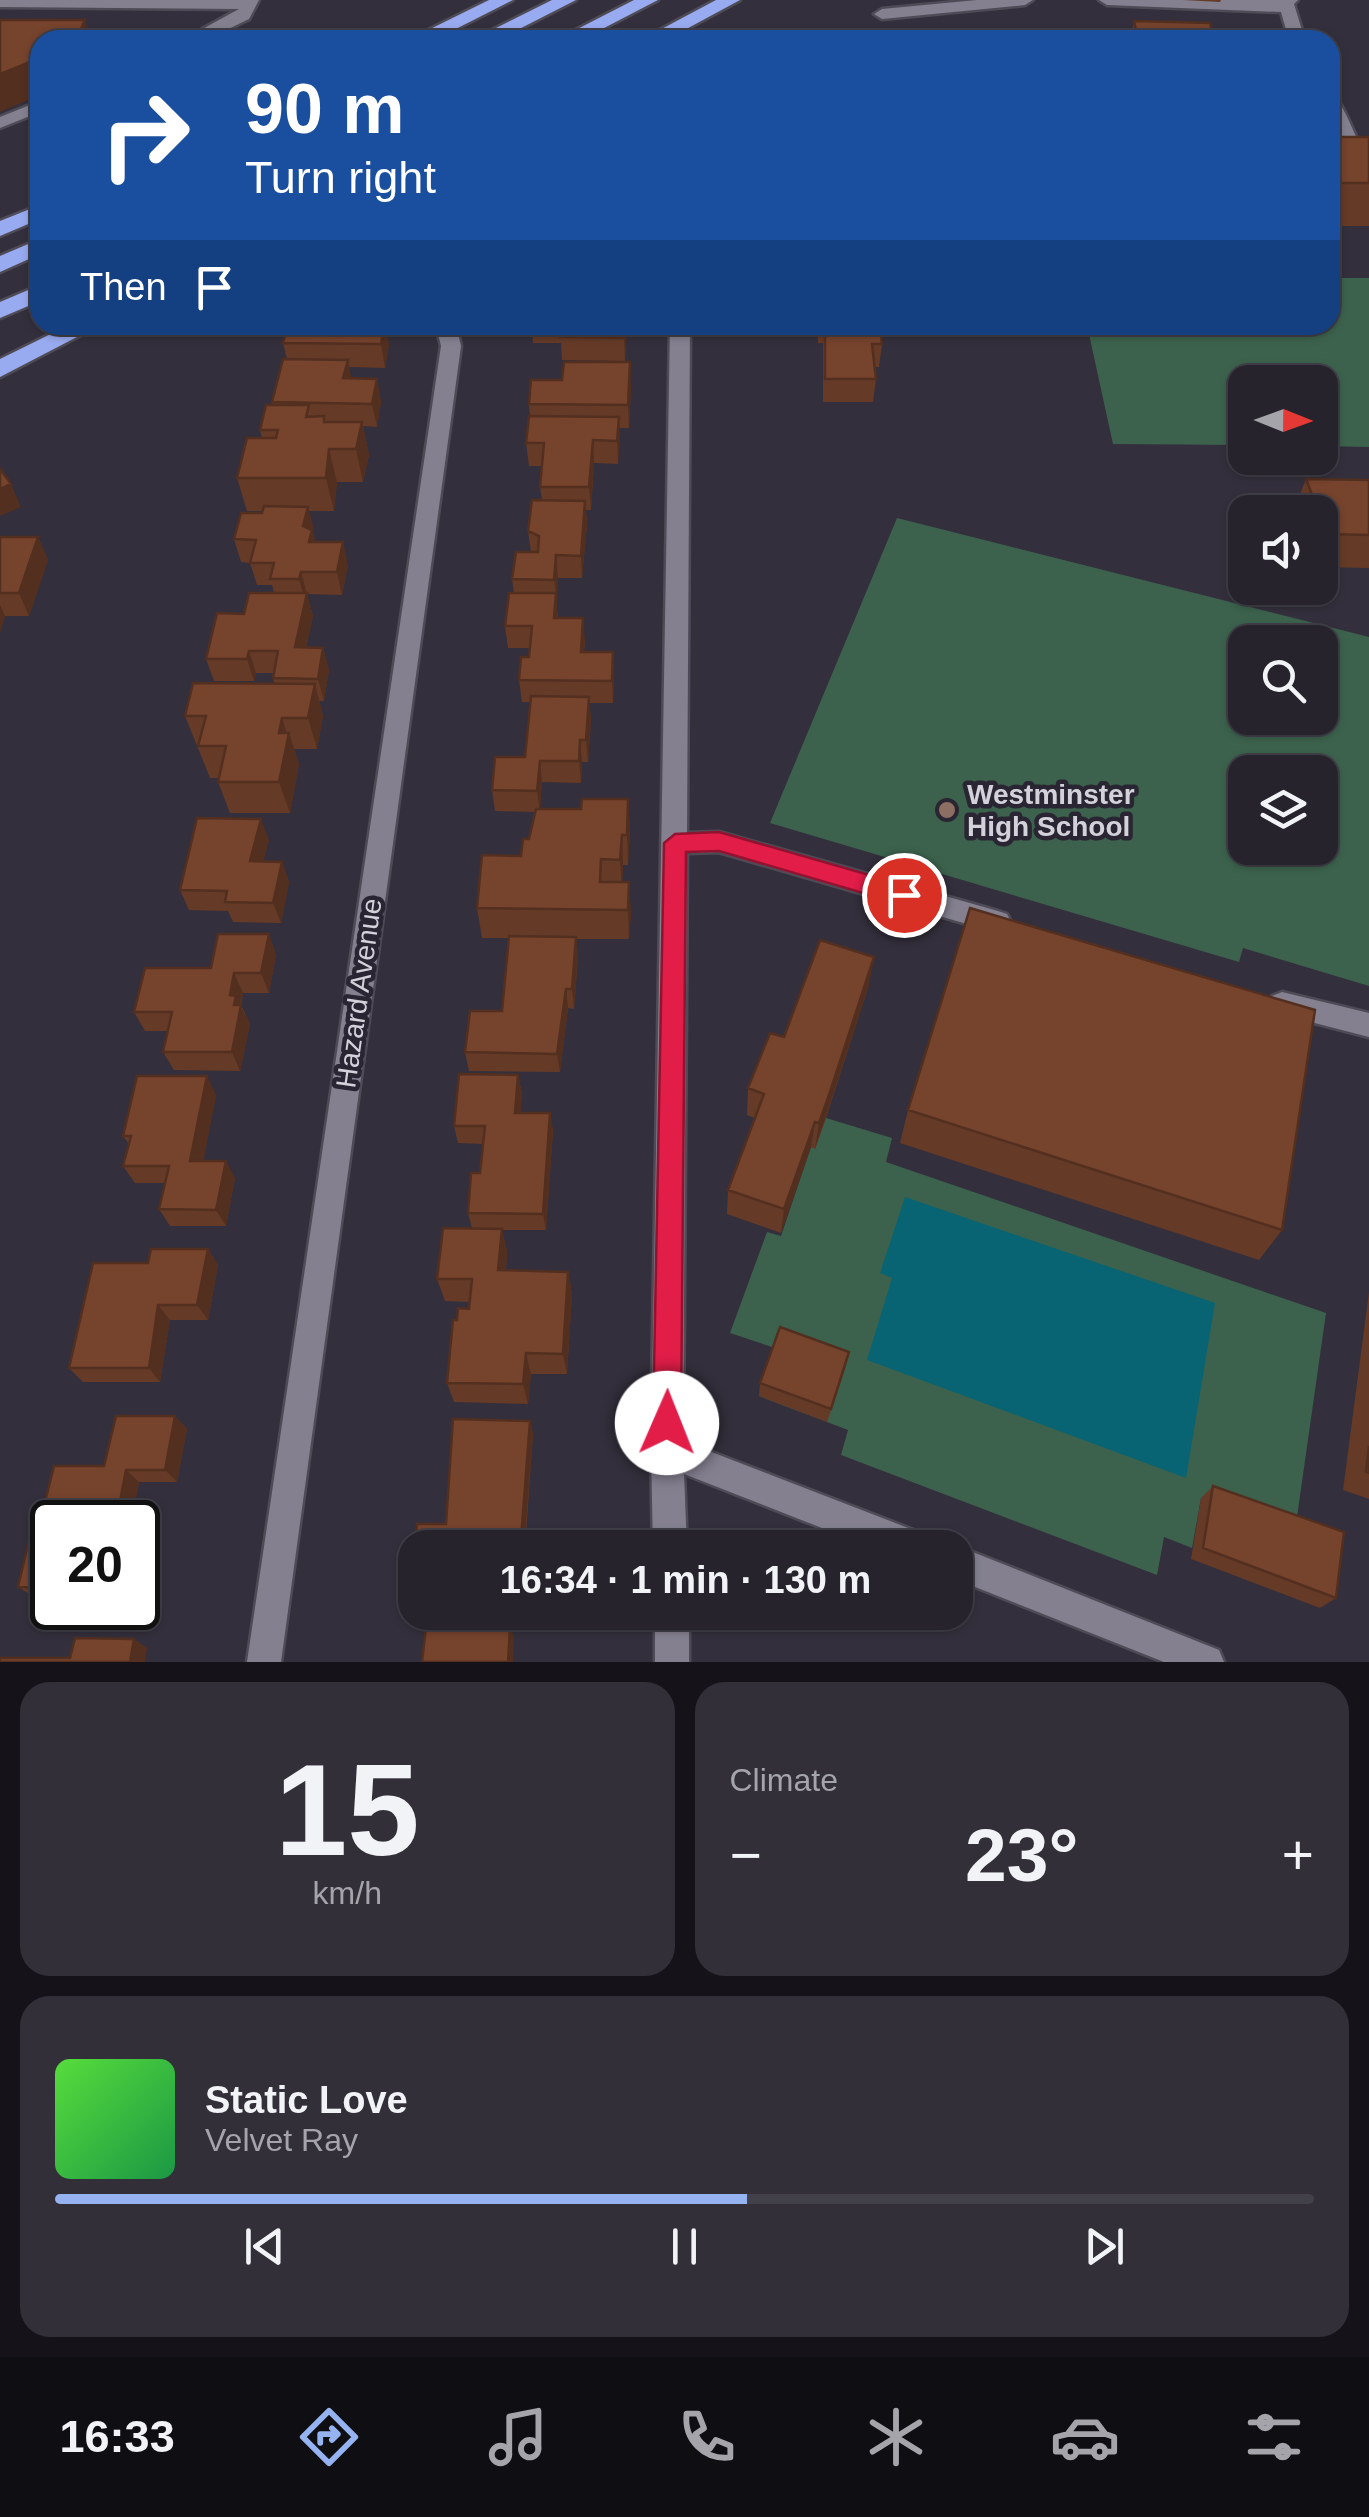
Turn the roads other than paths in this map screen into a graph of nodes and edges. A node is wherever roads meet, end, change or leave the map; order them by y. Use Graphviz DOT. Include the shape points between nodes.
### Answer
graph roads {
  1 [pos="504,0"];
  2 [pos="567,0"];
  3 [pos="649,0"];
  4 [pos="732,0"];
  5 [pos="1025,0"];
  6 [pos="1107,0"];
  7 [pos="0,2"];
  8 [pos="250,2"];
  9 [pos="1288,4"];
  10 [pos="882,14"];
  11 [pos="214,30"];
  12 [pos="440,30"];
  13 [pos="503,30"];
  14 [pos="587,30"];
  15 [pos="671,30"];
  16 [pos="1294,30"];
  17 [pos="0,37"];
  18 [pos="30,37"];
  19 [pos="30,110"];
  20 [pos="0,123"];
  21 [pos="1340,126"];
  22 [pos="1359,169"];
  23 [pos="30,216"];
  24 [pos="0,229"];
  25 [pos="30,251"];
  26 [pos="0,265"];
  27 [pos="30,297"];
  28 [pos="0,311"];
  29 [pos="68,335"];
  30 [pos="448,335"];
  31 [pos="680,335"];
  32 [pos="0,369"];
  33 [pos="675,843"];
  34 [pos="1024,930"];
  35 [pos="1252,995"];
  36 [pos="1369,1025"];
  37 [pos="667,1451"];
  38 [pos="669,1530"];
  39 [pos="871,1530"];
  40 [pos="973,1569"];
  41 [pos="672,1630"];
  42 [pos="264,1662"];
  43 [pos="672,1662"];
  44 [pos="1208,1662"];
  1 -- 12 [label="highway"];
  2 -- 13 [label="highway"];
  3 -- 14 [label="highway"];
  4 -- 15 [label="highway"];
  5 -- 10 [label="street"];
  6 -- 9 [label="street"];
  7 -- 8 [label="street"];
  8 -- 11 [label="street" via="243,16"];
  9 -- 16 [label="street"];
  17 -- 18 [label="street"];
  19 -- 20 [label="street"];
  21 -- 22 [label="street"];
  23 -- 24 [label="highway"];
  25 -- 26 [label="highway"];
  27 -- 28 [label="highway"];
  29 -- 32 [label="highway"];
  30 -- 42 [label="street, Hazard Avenue"];
  31 -- 33 [label="street"];
  33 -- 34 [label="street" via="719,842"];
  33 -- 37 [label="street"];
  35 -- 36 [label="street"];
  37 -- 38 [label="street"];
  37 -- 39 [label="street"];
  40 -- 44 [label="street"];
  41 -- 43 [label="street"];
}
